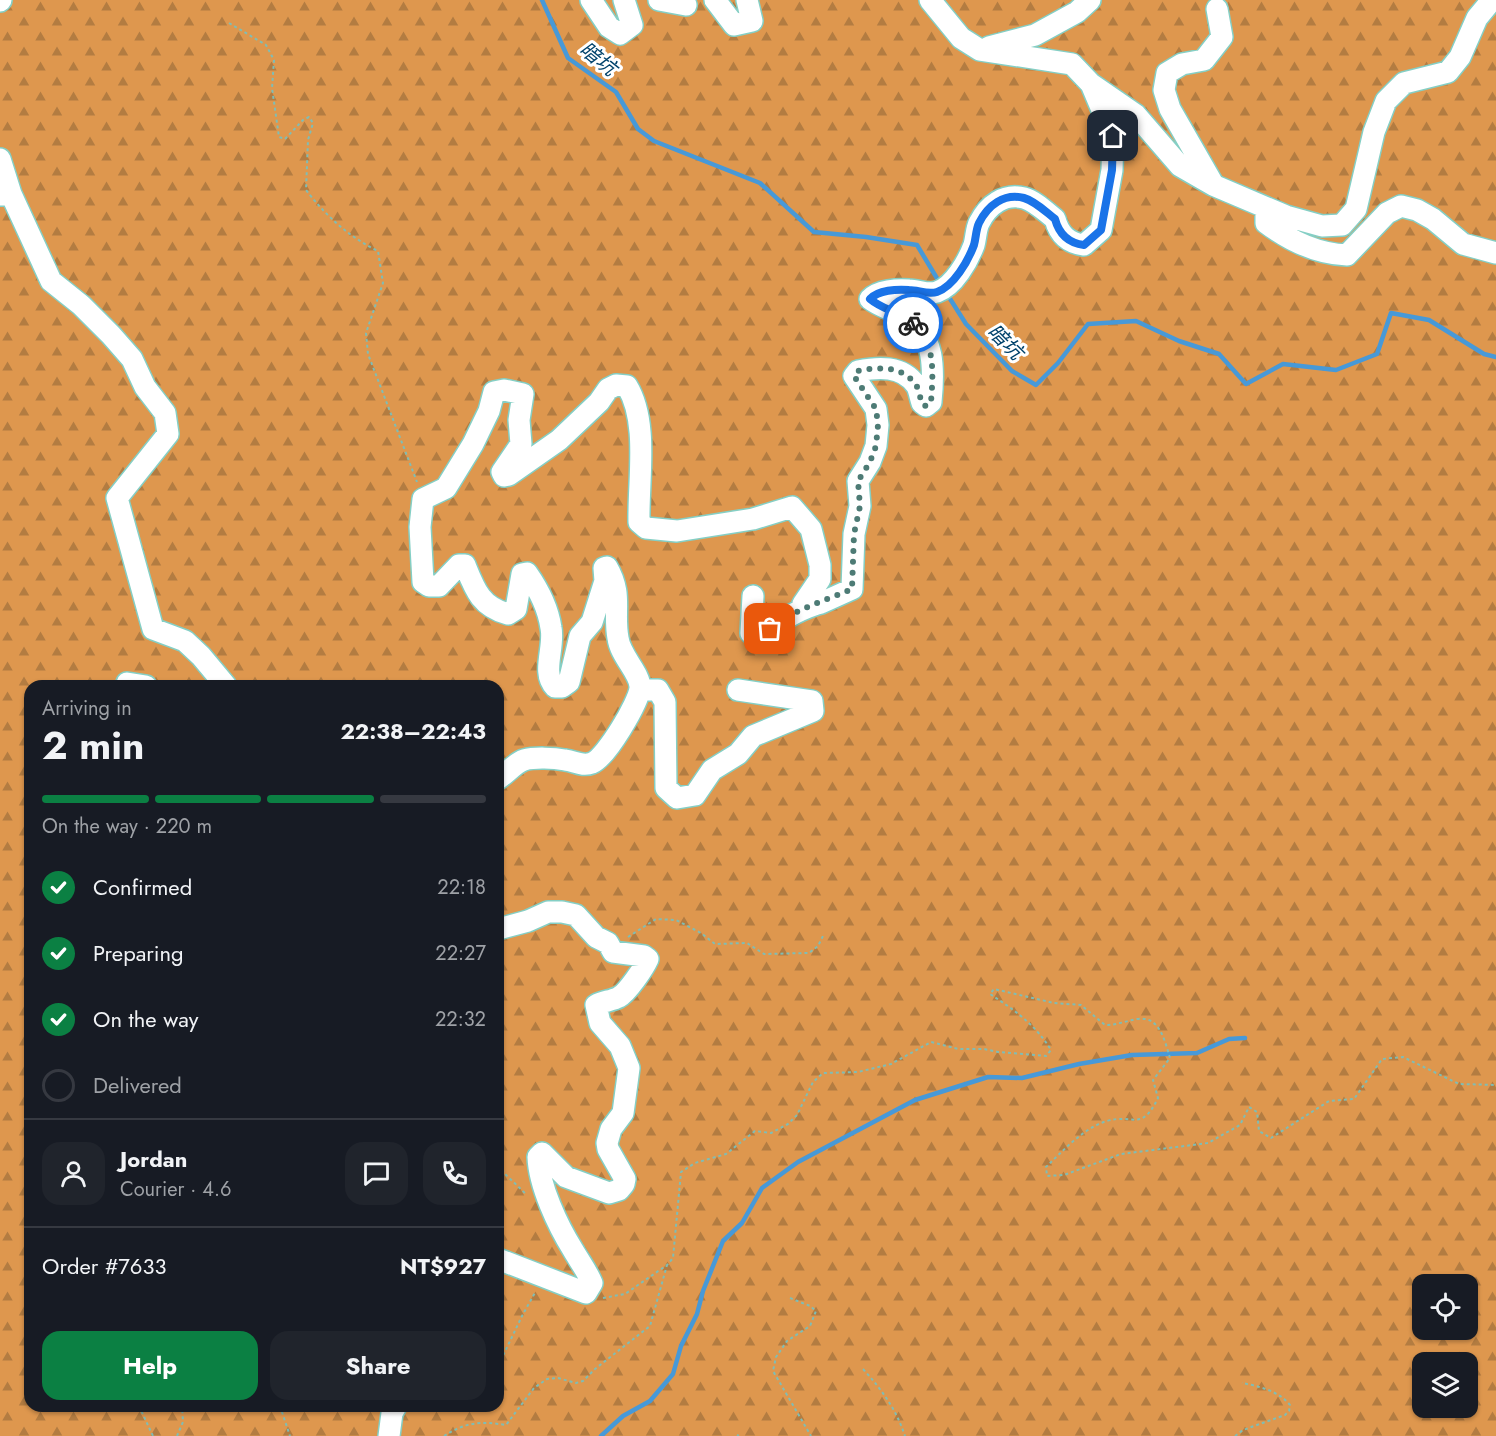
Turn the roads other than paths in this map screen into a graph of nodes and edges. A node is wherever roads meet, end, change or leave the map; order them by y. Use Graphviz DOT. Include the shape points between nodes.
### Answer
graph roads {
  1 [pos="591,0"];
  2 [pos="624,0"];
  3 [pos="659,0"];
  4 [pos="684,0"];
  5 [pos="715,0"];
  6 [pos="747,0"];
  7 [pos="930,0"];
  8 [pos="1090,0"];
  9 [pos="1492,0"];
  10 [pos="1215,3"];
  11 [pos="980,50"];
  12 [pos="1091,84"];
  13 [pos="0,159"];
  14 [pos="1213,185"];
  15 [pos="5,194"];
  16 [pos="1266,209"];
  17 [pos="1496,253"];
  18 [pos="753,596"];
  19 [pos="821,603"];
  20 [pos="221,680"];
  21 [pos="640,690"];
  22 [pos="738,690"];
  23 [pos="504,774"];
  24 [pos="504,927"];
  25 [pos="504,1261"];
  26 [pos="393,1412"];
  27 [pos="389,1436"];
  1 -- 2 [label="street" via="609,27 620,34 632,25"];
  3 -- 4 [label="street" via="686,5"];
  5 -- 6 [label="street" via="734,25 752,21"];
  7 -- 11 [label="street" via="961,38"];
  8 -- 11 [label="street" via="1077,12 1035,35"];
  9 -- 16 [label="street" via="1477,18 1460,57 1448,72 1404,83 1386,101 1374,132 1356,209 1341,225 1322,226"];
  10 -- 14 [label="street" via="1222,37 1204,60 1182,64 1167,73 1164,90 1170,109"];
  11 -- 12 [label="street" via="1072,64"];
  12 -- 14 [label="street" via="1137,115 1180,166"];
  12 -- 19 [label="street" via="1113,136 1112,170 1101,230 1084,245 1073,244 1058,230 1055,219 1026,199 998,200 979,223 974,246 950,283 936,292 891,291 874,294 870,299 919,328 931,352 931,402 922,404 917,386 902,373 878,367 858,371 854,376 876,409 876,446 858,481 860,506 854,534 852,589"];
  13 -- 15 [label="street"];
  14 -- 16 [label="street"];
  15 -- 20 [label="street" via="51,281 81,304 132,359 165,413 168,434 117,498 153,629 185,641"];
  16 -- 17 [label="street" via="1266,223 1284,236 1330,254 1347,255 1387,213 1401,206 1433,219 1463,244"];
  18 -- 19 [label="street" via="752,633 760,638 780,620"];
  19 -- 21 [label="street" via="805,608 803,603 820,579 820,566 811,529 792,507 753,519 677,531 646,528 639,522 640,427 627,386 608,389 559,440 504,476 502,472 521,444 523,394 494,392 489,411 447,488 423,499 423,582 439,586 459,566 465,566 481,599 508,614 516,609 522,574 527,573 545,604 552,630 550,682 562,687 569,682 580,636 592,622 607,567 618,596 618,639 639,680"];
  21 -- 22 [label="street" via="658,690 665,702 666,788 677,798 695,795 712,770 738,754 753,736 813,711 812,701"];
  21 -- 23 [label="street" via="620,732 601,758 583,765 566,760 523,760"];
  24 -- 25 [label="street" via="548,912 576,915 613,952 644,956 648,960 620,997 596,1005 600,1023 620,1046 629,1068 623,1113 611,1129 607,1143 624,1184 609,1193 566,1177 542,1153 538,1157 553,1211 592,1283 586,1293"];
  26 -- 27 [label="street"];
}
